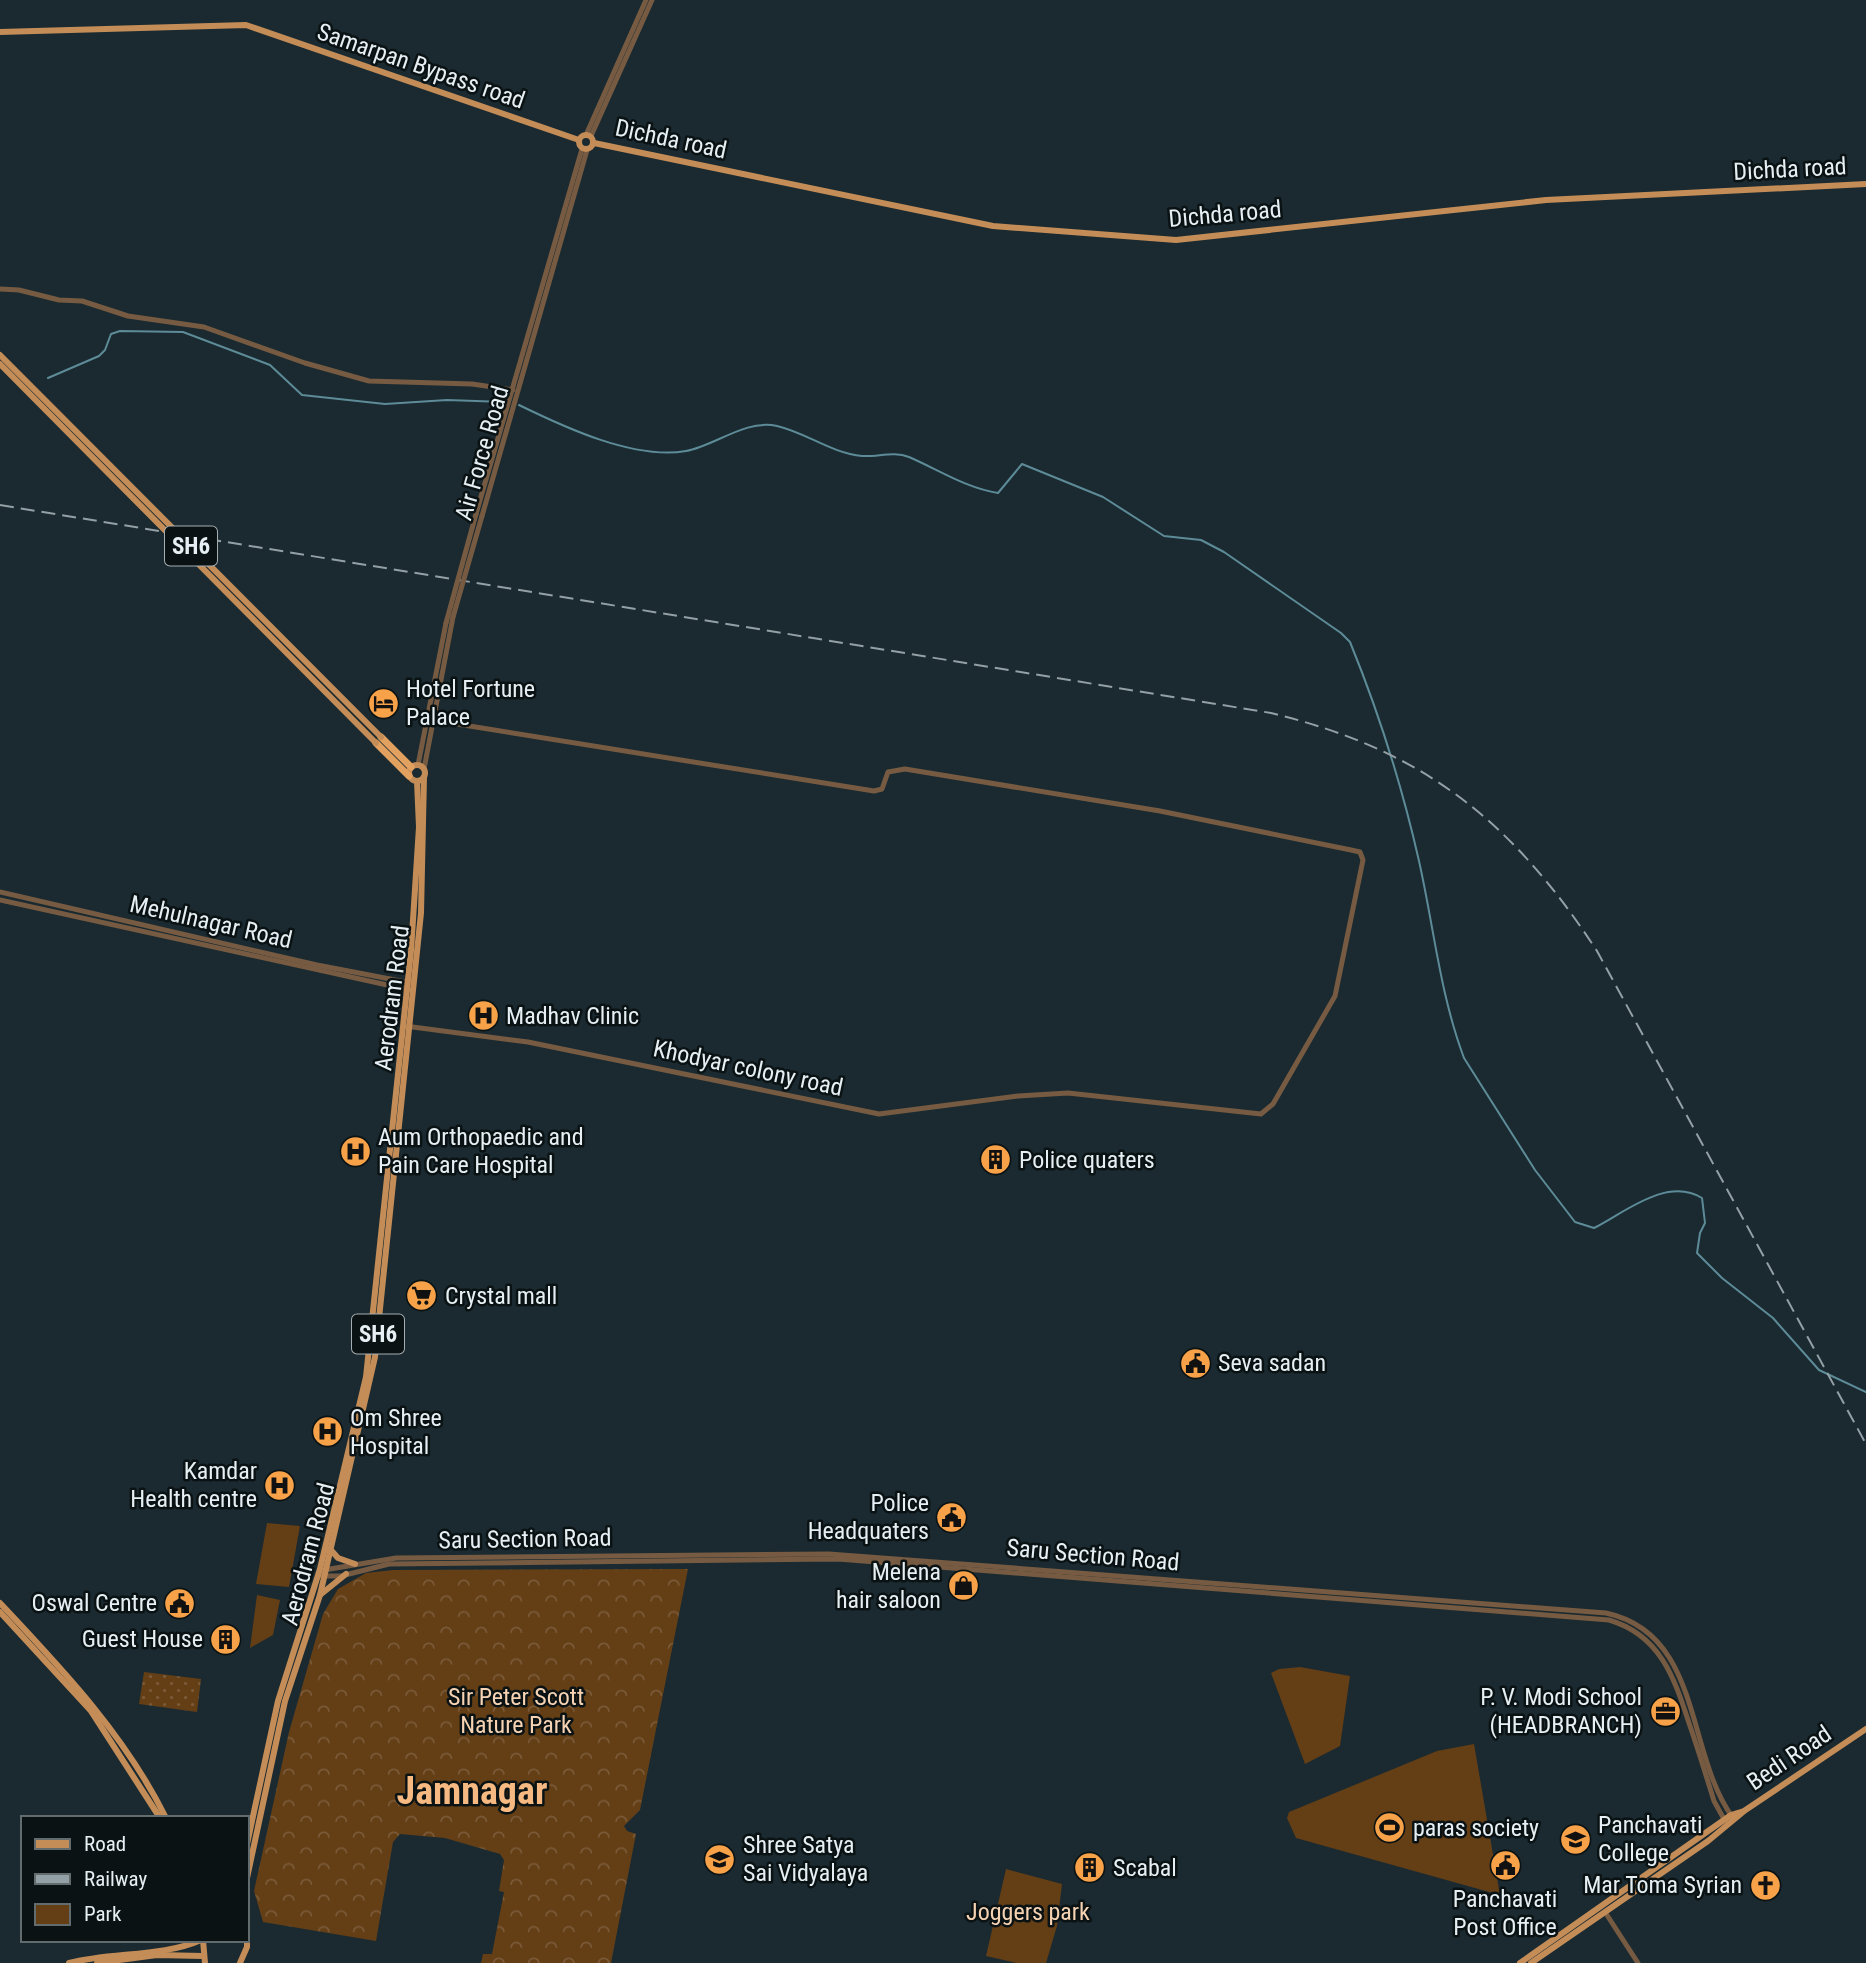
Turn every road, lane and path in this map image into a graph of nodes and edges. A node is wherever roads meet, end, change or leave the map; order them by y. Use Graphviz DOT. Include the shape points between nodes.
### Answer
graph roads {
  1 [pos="646,0"];
  2 [pos="652,0"];
  3 [pos="0,32"];
  4 [pos="590,138"];
  5 [pos="579,140"];
  6 [pos="585,149"];
  7 [pos="1866,184"];
  8 [pos="0,289"];
  9 [pos="0,355"];
  10 [pos="0,364"];
  11 [pos="513,390"];
  12 [pos="479,515"];
  13 [pos="432,720"];
  14 [pos="379,740"];
  15 [pos="418,767"];
  16 [pos="409,776"];
  17 [pos="424,777"];
  18 [pos="416,781"];
  19 [pos="0,892"];
  20 [pos="0,900"];
  21 [pos="411,986"];
  22 [pos="405,1026"];
  23 [pos="330,1549"];
  24 [pos="355,1564"];
  25 [pos="322,1573"];
  26 [pos="346,1574"];
  27 [pos="320,1595"];
  28 [pos="0,1603"];
  29 [pos="0,1612"];
  30 [pos="1866,1729"];
  31 [pos="159,1816"];
  32 [pos="165,1816"];
  33 [pos="1733,1818"];
  34 [pos="1726,1823"];
  35 [pos="248,1839"];
  36 [pos="248,1873"];
  37 [pos="1605,1912"];
  38 [pos="196,1942"];
  39 [pos="202,1942"];
  40 [pos="247,1942"];
  41 [pos="204,1960"];
  42 [pos="69,1963"];
  43 [pos="97,1963"];
  44 [pos="240,1963"];
  45 [pos="1520,1963"];
  46 [pos="1531,1963"];
  47 [pos="1638,1963"];
  1 -- 4 [label="street"];
  2 -- 4 [label="street"];
  3 -- 5 [label="main road, Samarpan Bypass road" via="246,25"];
  4 -- 5 [label="main road"];
  4 -- 6 [label="main road"];
  4 -- 7 [label="main road, Dichda road" via="993,226 1176,240 1546,200"];
  5 -- 6 [label="main road"];
  6 -- 11 [label="street, Air Force Road"];
  6 -- 12 [label="street, Air Force Road"];
  8 -- 11 [label="street" via="204,327 373,382 472,384"];
  9 -- 14 [label="main road, SH6, bridge"];
  10 -- 14 [label="main road, SH6, bridge"];
  11 -- 12 [label="street, Air Force Road"];
  12 -- 13 [label="street, Air Force Road, bridge"];
  12 -- 15 [label="street, Air Force Road, bridge" via="446,623"];
  13 -- 15 [label="street, Air Force Road"];
  13 -- 22 [label="street, Khodyar colony road" via="874,791 881,789 888,772 905,769 1176,814 1351,849 1362,854 1363,860 1335,996 1265,1113 1068,1093 879,1114 527,1042"];
  14 -- 15 [label="highway, SH6"];
  14 -- 16 [label="highway, SH6"];
  15 -- 16 [label="main road"];
  15 -- 17 [label="main road, SH6"];
  16 -- 18 [label="main road, SH6"];
  17 -- 18 [label="main road"];
  17 -- 21 [label="main road, Aerodram Road / SH6" via="425,851"];
  18 -- 21 [label="main road, Aerodram Road / SH6" via="419,839"];
  19 -- 21 [label="street, Mehulnagar Road"];
  20 -- 21 [label="street, Mehulnagar Road"];
  21 -- 22 [label="main road, Aerodram Road / SH6"];
  22 -- 23 [label="main road, Aerodram Road / SH6" via="375,1357"];
  22 -- 25 [label="main road, Aerodram Road / SH6" via="367,1367"];
  23 -- 24 [label="main road" via="338,1558"];
  23 -- 25 [label="main road, Aerodram Road / SH6"];
  24 -- 25 [label="street, Saru Section Road"];
  24 -- 33 [label="street, Saru Section Road" via="396,1558 856,1555 1606,1613 1641,1627 1670,1656 1718,1792"];
  25 -- 26 [label="street, Saru Section Road"];
  25 -- 27 [label="main road, Aerodram Road / SH6"];
  25 -- 35 [label="main road, Aerodram Road / SH6" via="278,1701"];
  26 -- 27 [label="main road"];
  26 -- 34 [label="street, Saru Section Road" via="389,1564 838,1559 1609,1620 1647,1640 1669,1666 1714,1801"];
  27 -- 36 [label="main road, Aerodram Road / SH6" via="285,1702"];
  28 -- 32 [label="main road" via="91,1702"];
  29 -- 31 [label="main road" via="91,1711"];
  30 -- 33 [label="main road, Bedi Road"];
  33 -- 34 [label="main road, Bedi Road"];
  34 -- 37 [label="main road"];
  34 -- 45 [label="main road, Bedi Road"];
  37 -- 46 [label="main road"];
  37 -- 47 [label="street"];
  38 -- 42 [label="main road"];
  39 -- 41 [label="main road"];
  40 -- 44 [label="main road"];
  41 -- 43 [label="main road" via="157,1955"];
}
